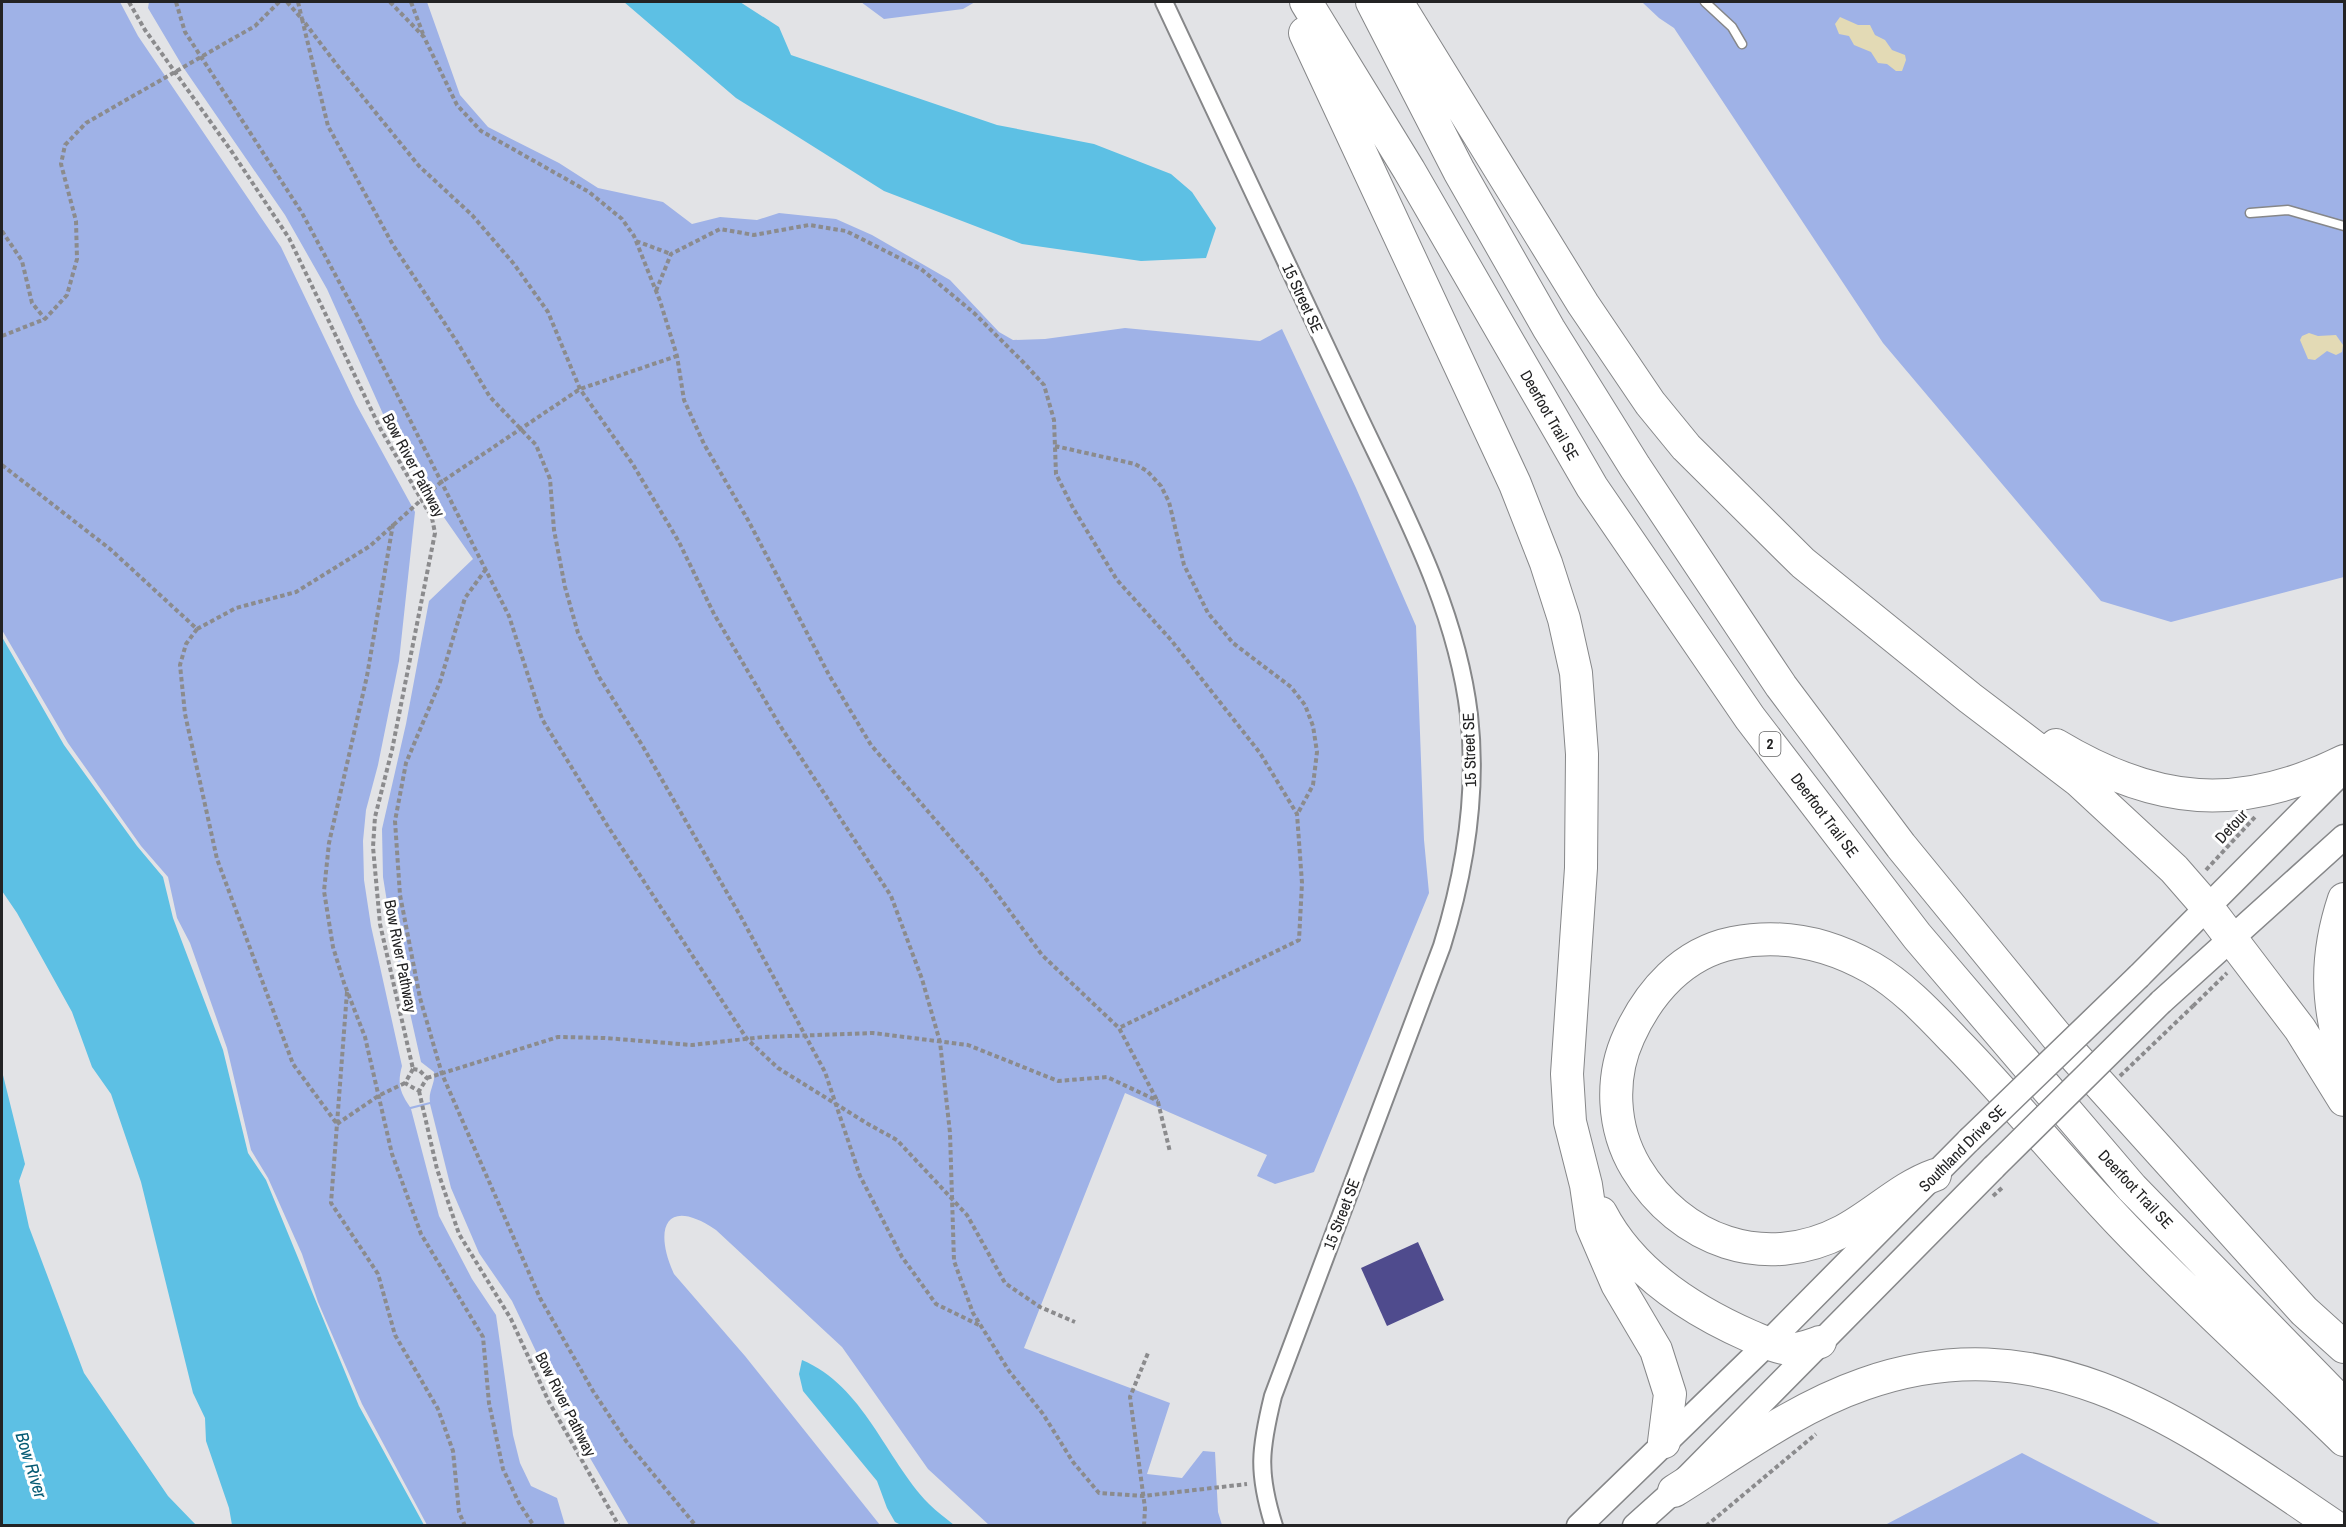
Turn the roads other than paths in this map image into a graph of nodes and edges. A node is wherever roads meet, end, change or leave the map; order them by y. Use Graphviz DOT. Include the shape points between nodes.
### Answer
graph roads {
  1 [pos="1164,2"];
  2 [pos="1297,2"];
  3 [pos="1306,2"];
  4 [pos="1372,2"];
  5 [pos="1397,2"];
  6 [pos="1706,2"];
  7 [pos="1742,44"];
  8 [pos="2250,213"];
  9 [pos="2344,226"];
  10 [pos="1970,698"];
  11 [pos="2344,761"];
  12 [pos="2344,770"];
  13 [pos="2344,837"];
  14 [pos="2344,899"];
  15 [pos="2208,908"];
  16 [pos="2230,938"];
  17 [pos="2344,1060"];
  18 [pos="2344,1100"];
  19 [pos="1935,1175"];
  20 [pos="1586,1185"];
  21 [pos="1820,1342"];
  22 [pos="1768,1343"];
  23 [pos="2344,1347"];
  24 [pos="2344,1405"];
  25 [pos="2344,1440"];
  26 [pos="1664,1442"];
  27 [pos="1674,1491"];
  28 [pos="1274,1526"];
  29 [pos="1579,1526"];
  30 [pos="1635,1526"];
  31 [pos="2334,1526"];
  1 -- 28 [label="street, 15 Street SE" via="1443,602 1469,714 1472,754 1470,816 1456,902 1413,1029 1273,1396 1262,1442 1262,1482"];
  2 -- 20 [label="highway" via="1300,23 1515,484 1564,619 1576,673 1582,754 1581,868 1567,1074 1570,1122"];
  3 -- 24 [label="highway, Deerfoot Trail SE / 2" via="1592,487 1750,718 1917,936 2125,1179"];
  4 -- 23 [label="highway" via="1460,171 1549,329 1635,467 1781,686 1901,846 2058,1038 2304,1311"];
  5 -- 10 [label="highway" via="1583,304 1650,403 1686,447 1803,563"];
  6 -- 7 [label="lane" via="1732,27"];
  8 -- 9 [label="lane" via="2288,210"];
  10 -- 11 [label="highway" via="2070,754 2121,778 2168,792 2234,796 2304,780"];
  10 -- 15 [label="highway" via="2029,741 2127,823"];
  12 -- 15 [label="main road, Southland Drive SE"];
  13 -- 16 [label="main road"];
  14 -- 17 [label="highway" via="2335,933 2329,990"];
  15 -- 16 [label="highway"];
  15 -- 19 [label="main road, Southland Drive SE, bridge"];
  16 -- 18 [label="highway" via="2300,1029"];
  16 -- 21 [label="main road, bridge"];
  19 -- 22 [label="main road, Southland Drive SE"];
  19 -- 25 [label="highway" via="1917,1182 1839,1233 1809,1245 1769,1250 1741,1247 1685,1223 1660,1200 1635,1167 1621,1132 1615,1092 1621,1053 1639,1014 1661,984 1688,960 1719,946 1755,938 1815,944 1875,970 1917,1002 1995,1082 2125,1228"];
  20 -- 22 [label="highway" via="1611,1232 1665,1287 1696,1309"];
  20 -- 26 [label="highway" via="1592,1226 1617,1284 1656,1350 1670,1394"];
  21 -- 22 [label="highway" via="1790,1349"];
  21 -- 27 [label="main road"];
  22 -- 26 [label="main road, Southland Drive SE"];
  26 -- 29 [label="main road, Southland Drive SE"];
  27 -- 30 [label="main road"];
  27 -- 31 [label="highway" via="1784,1423 1863,1384 1942,1365 1986,1363 2060,1374 2104,1388 2226,1453"];
}
